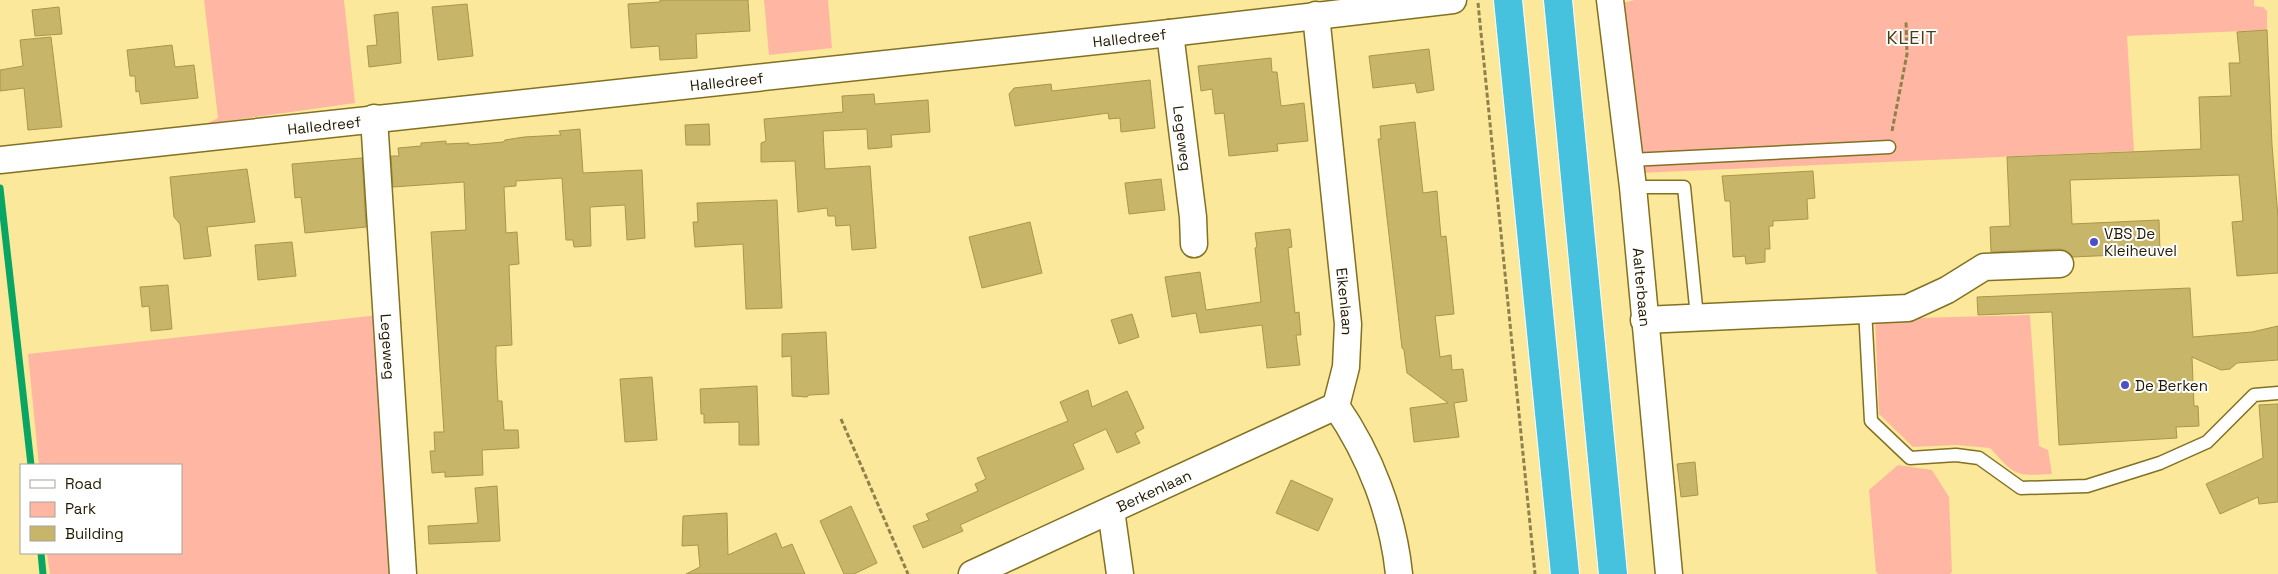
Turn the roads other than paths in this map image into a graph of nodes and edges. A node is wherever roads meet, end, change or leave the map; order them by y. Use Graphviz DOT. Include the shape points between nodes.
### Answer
graph roads {
  1 [pos="1453,0"];
  2 [pos="1508,0"];
  3 [pos="1558,0"];
  4 [pos="1610,0"];
  5 [pos="1316,14"];
  6 [pos="1170,33"];
  7 [pos="374,118"];
  8 [pos="1889,146"];
  9 [pos="0,160"];
  10 [pos="1630,160"];
  11 [pos="1633,187"];
  12 [pos="1194,244"];
  13 [pos="2060,264"];
  14 [pos="1865,309"];
  15 [pos="1697,317"];
  16 [pos="1644,320"];
  17 [pos="2278,393"];
  18 [pos="1336,406"];
  19 [pos="1111,510"];
  20 [pos="404,574"];
  21 [pos="972,574"];
  22 [pos="1120,574"];
  23 [pos="1399,574"];
  24 [pos="1565,574"];
  25 [pos="1613,574"];
  26 [pos="1669,574"];
  1 -- 5 [label="street, Halledreef"];
  2 -- 24 [label="highway"];
  3 -- 25 [label="highway"];
  4 -- 10 [label="street, Aalterbaan"];
  5 -- 6 [label="street, Halledreef"];
  5 -- 18 [label="street, Eikenlaan" via="1348,324 1346,367"];
  6 -- 7 [label="street, Halledreef"];
  6 -- 12 [label="street, Legeweg"];
  7 -- 9 [label="street, Halledreef"];
  7 -- 20 [label="street, Legeweg"];
  8 -- 10 [label="lane"];
  10 -- 11 [label="street, Aalterbaan"];
  11 -- 15 [label="lane" via="1684,187"];
  11 -- 16 [label="street, Aalterbaan"];
  13 -- 14 [label="street" via="1984,267 1947,290 1908,308"];
  14 -- 15 [label="street"];
  14 -- 17 [label="lane" via="1871,421 1910,458 1956,455 1979,458 2021,488 2087,486 2160,463 2207,442 2254,395"];
  15 -- 16 [label="street"];
  16 -- 26 [label="street, Aalterbaan"];
  18 -- 19 [label="street, Berkenlaan"];
  18 -- 23 [label="street" via="1352,429 1378,486 1396,545"];
  19 -- 21 [label="street, Berkenlaan"];
  19 -- 22 [label="street"];
}
